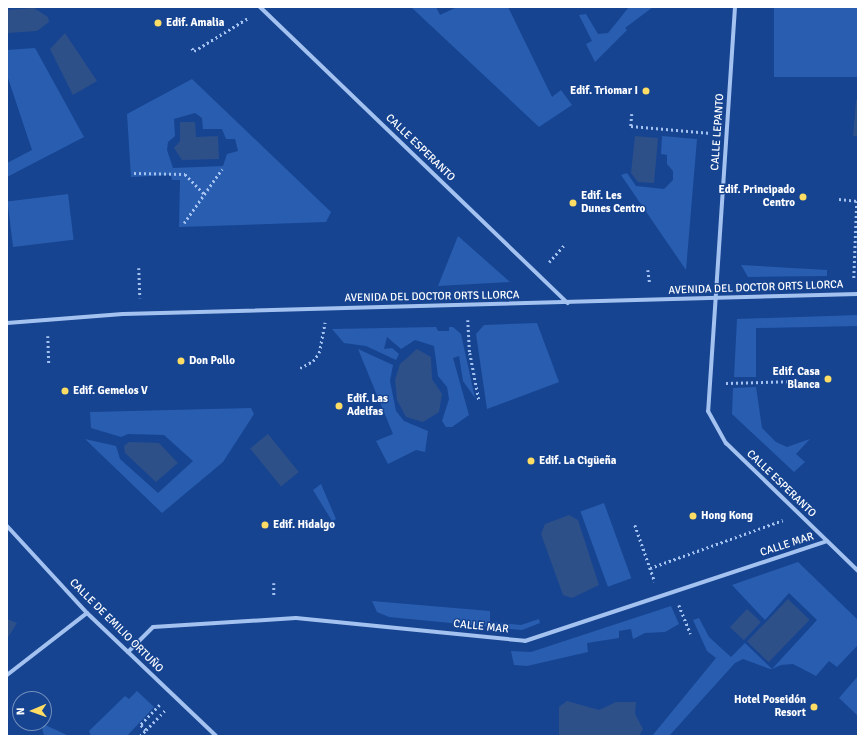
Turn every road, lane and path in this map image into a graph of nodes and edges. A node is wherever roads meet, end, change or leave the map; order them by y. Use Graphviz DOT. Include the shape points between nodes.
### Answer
graph roads {
  1 [pos="735,7"];
  2 [pos="261,8"];
  3 [pos="192,48"];
  4 [pos="632,114"];
  5 [pos="728,134"];
  6 [pos="222,169"];
  7 [pos="134,174"];
  8 [pos="204,194"];
  9 [pos="839,199"];
  10 [pos="857,210"];
  11 [pos="184,223"];
  12 [pos="566,243"];
  13 [pos="139,268"];
  14 [pos="648,270"];
  15 [pos="539,275"];
  16 [pos="854,275"];
  17 [pos="650,281"];
  18 [pos="858,294"];
  19 [pos="714,298"];
  20 [pos="568,303"];
  21 [pos="468,306"];
  22 [pos="141,314"];
  23 [pos="47,320"];
  24 [pos="7,323"];
  25 [pos="325,329"];
  26 [pos="49,365"];
  27 [pos="300,368"];
  28 [pos="799,381"];
  29 [pos="708,383"];
  30 [pos="479,400"];
  31 [pos="707,402"];
  32 [pos="799,514"];
  33 [pos="635,525"];
  34 [pos="7,526"];
  35 [pos="827,541"];
  36 [pos="650,568"];
  37 [pos="858,571"];
  38 [pos="274,583"];
  39 [pos="656,585"];
  40 [pos="673,592"];
  41 [pos="274,596"];
  42 [pos="87,613"];
  43 [pos="691,634"];
  44 [pos="128,652"];
  45 [pos="7,675"];
  46 [pos="172,693"];
  47 [pos="158,717"];
  48 [pos="146,730"];
  49 [pos="140,736"];
  50 [pos="216,736"];
  1 -- 5 [label="street, CALLE LEPANTO"];
  2 -- 3 [label="path" via="194,51"];
  2 -- 15 [label="street, CALLE ESPERANTO"];
  4 -- 5 [label="path" via="631,126"];
  5 -- 19 [label="street, CALLE LEPANTO"];
  6 -- 8 [label="path"];
  7 -- 8 [label="path" via="185,174"];
  8 -- 11 [label="path"];
  9 -- 10 [label="path" via="857,201"];
  10 -- 16 [label="path"];
  12 -- 15 [label="path"];
  13 -- 22 [label="path"];
  14 -- 17 [label="path"];
  15 -- 20 [label="street, CALLE ESPERANTO"];
  18 -- 19 [label="street, AVENIDA DEL DOCTOR ORTS LLORCA"];
  19 -- 20 [label="street, AVENIDA DEL DOCTOR ORTS LLORCA"];
  19 -- 29 [label="street, CALLE LEPANTO"];
  20 -- 21 [label="street, AVENIDA DEL DOCTOR ORTS LLORCA"];
  21 -- 22 [label="street, AVENIDA DEL DOCTOR ORTS LLORCA"];
  21 -- 30 [label="path" via="470,354"];
  22 -- 23 [label="street, AVENIDA DEL DOCTOR ORTS LLORCA"];
  23 -- 24 [label="street, AVENIDA DEL DOCTOR ORTS LLORCA"];
  23 -- 26 [label="path"];
  25 -- 27 [label="path" via="319,353 313,361"];
  28 -- 29 [label="path"];
  29 -- 31 [label="street, CALLE LEPANTO"];
  31 -- 32 [label="street, CALLE ESPERANTO" via="711,420 726,443"];
  32 -- 35 [label="street, CALLE ESPERANTO"];
  32 -- 36 [label="path"];
  33 -- 36 [label="path"];
  34 -- 42 [label="street, CALLE DE EMILIO ORTUÑO"];
  35 -- 37 [label="street, CALLE ESPERANTO"];
  35 -- 40 [label="street, CALLE MAR"];
  36 -- 39 [label="path"];
  38 -- 41 [label="path"];
  40 -- 43 [label="path"];
  40 -- 44 [label="street, CALLE MAR" via="525,641 296,618 153,627"];
  42 -- 44 [label="street, CALLE DE EMILIO ORTUÑO"];
  42 -- 45 [label="street"];
  44 -- 46 [label="street, CALLE DE EMILIO ORTUÑO"];
  46 -- 48 [label="path" via="141,725"];
  46 -- 50 [label="street, CALLE DE EMILIO ORTUÑO"];
  47 -- 48 [label="path"];
  48 -- 49 [label="path"];
}
